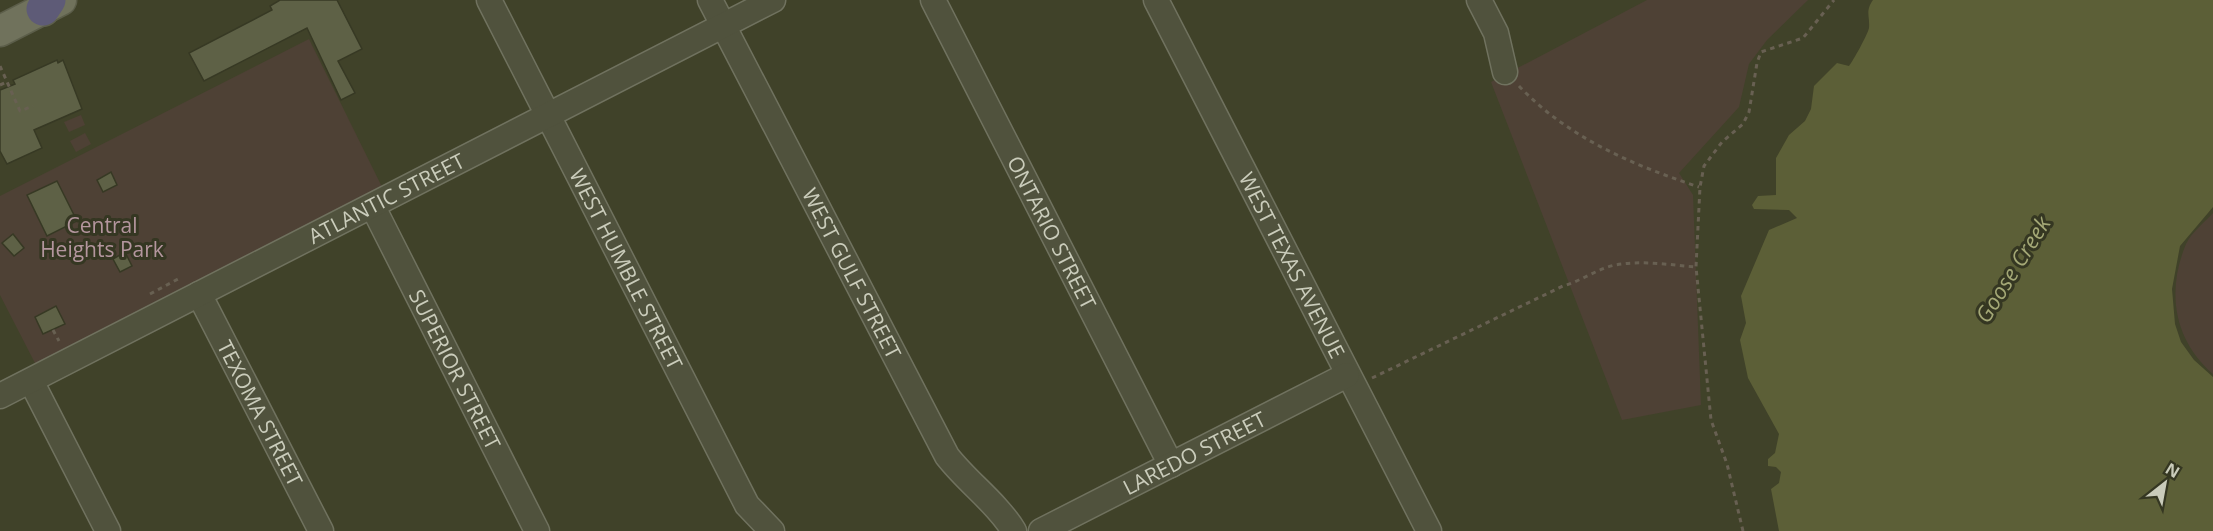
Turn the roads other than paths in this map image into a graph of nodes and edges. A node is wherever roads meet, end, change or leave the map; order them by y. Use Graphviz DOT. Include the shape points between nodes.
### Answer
graph roads {
  1 [pos="489,0"];
  2 [pos="710,0"];
  3 [pos="773,0"];
  4 [pos="933,0"];
  5 [pos="1156,0"];
  6 [pos="1479,0"];
  7 [pos="51,3"];
  8 [pos="723,26"];
  9 [pos="0,31"];
  10 [pos="1505,72"];
  11 [pos="548,116"];
  12 [pos="373,207"];
  13 [pos="199,294"];
  14 [pos="31,381"];
  15 [pos="1351,381"];
  16 [pos="0,396"];
  17 [pos="1171,465"];
  18 [pos="108,531"];
  19 [pos="321,531"];
  20 [pos="537,531"];
  21 [pos="771,531"];
  22 [pos="1014,531"];
  23 [pos="1041,531"];
  24 [pos="1429,531"];
  1 -- 11 [label="street, WEST HUMBLE STREET"];
  2 -- 8 [label="street, WEST GULF STREET"];
  3 -- 8 [label="street, ATLANTIC STREET"];
  4 -- 17 [label="street, ONTARIO STREET"];
  5 -- 15 [label="street, WEST TEXAS AVENUE"];
  6 -- 10 [label="street" via="1496,33"];
  7 -- 9 [label="main road"];
  8 -- 11 [label="street, ATLANTIC STREET"];
  8 -- 22 [label="street, WEST GULF STREET" via="947,456 993,501"];
  11 -- 12 [label="street, ATLANTIC STREET"];
  11 -- 21 [label="street, WEST HUMBLE STREET" via="747,505"];
  12 -- 13 [label="street, ATLANTIC STREET"];
  12 -- 20 [label="street, SUPERIOR STREET"];
  13 -- 14 [label="street, ATLANTIC STREET"];
  13 -- 19 [label="street, TEXOMA STREET"];
  14 -- 16 [label="street, ATLANTIC STREET"];
  14 -- 18 [label="street"];
  15 -- 17 [label="street, LAREDO STREET"];
  15 -- 24 [label="street, WEST TEXAS AVENUE"];
  17 -- 23 [label="street, LAREDO STREET"];
}
